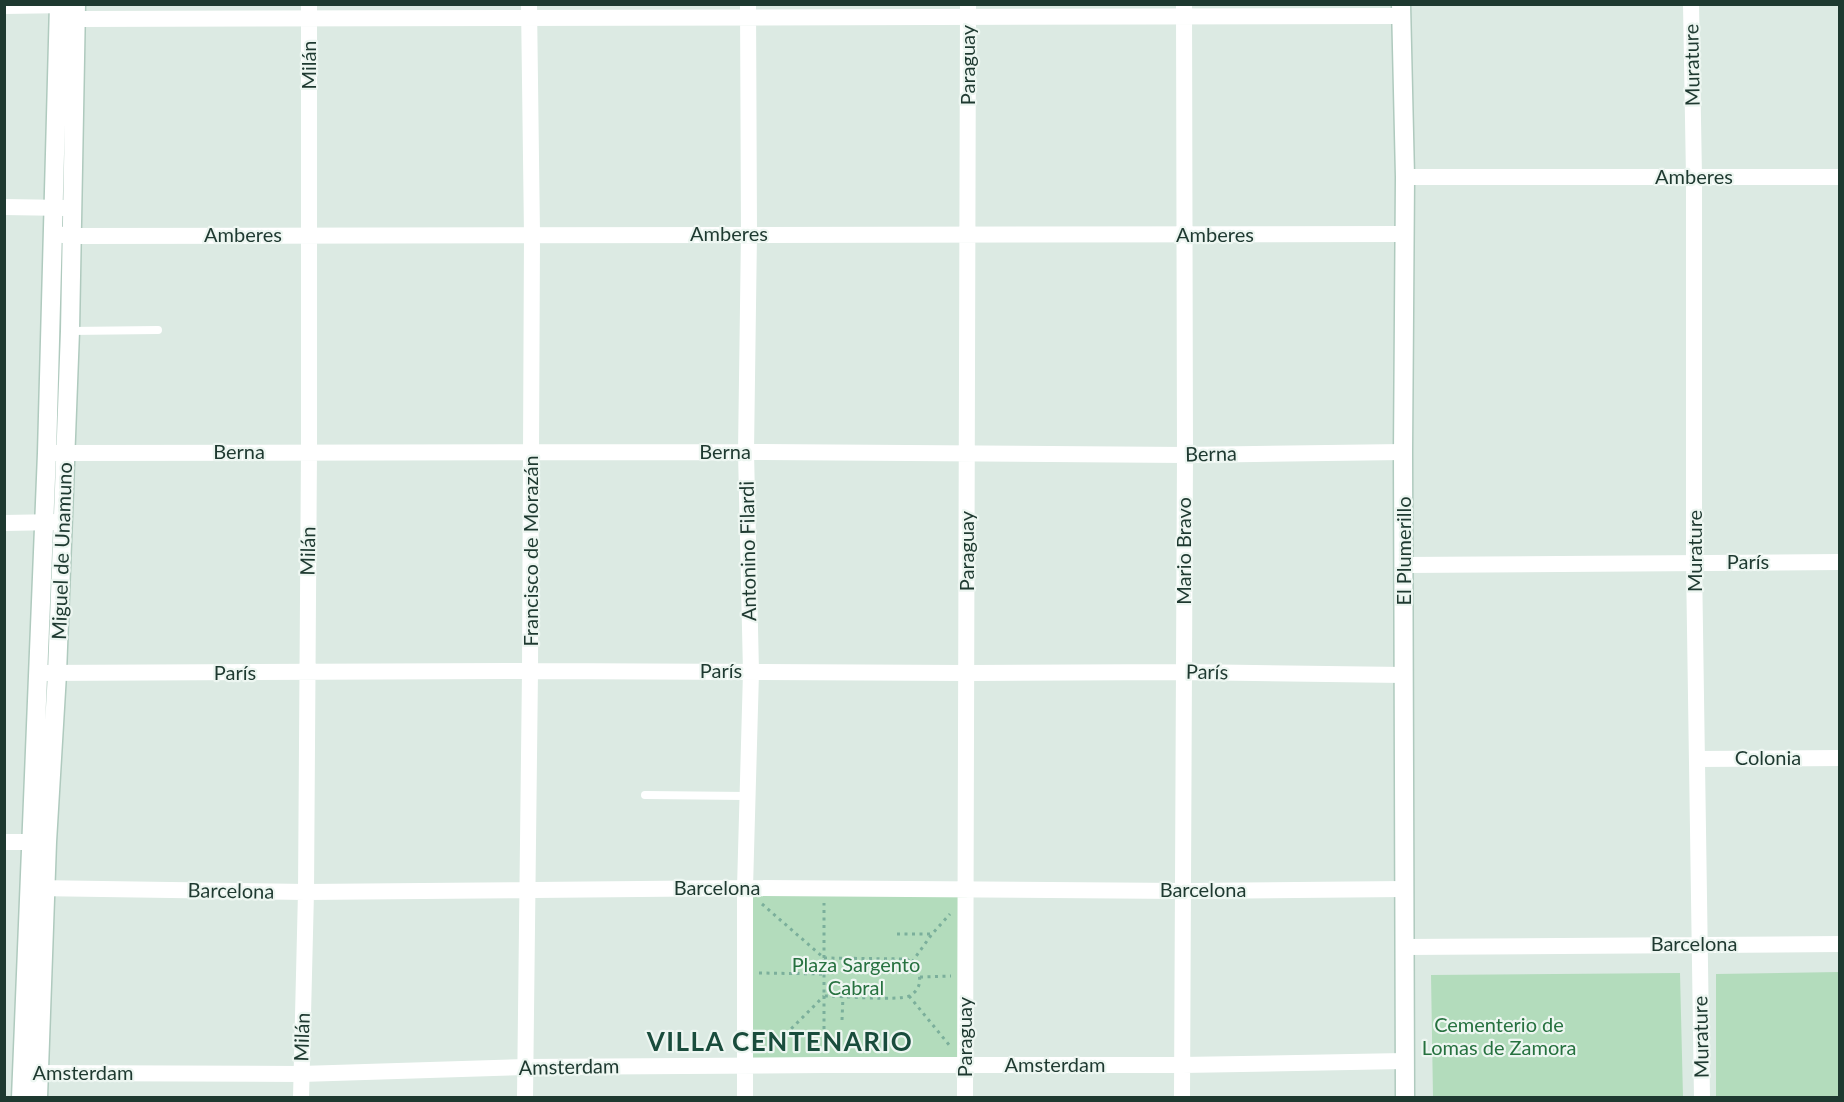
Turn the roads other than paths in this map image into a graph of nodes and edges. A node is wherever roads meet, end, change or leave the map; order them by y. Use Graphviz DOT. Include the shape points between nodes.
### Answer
graph roads {
  1 [pos="1691,4"];
  2 [pos="4,6"];
  3 [pos="67,10"];
  4 [pos="968,10"];
  5 [pos="1184,10"];
  6 [pos="1402,10"];
  7 [pos="309,11"];
  8 [pos="529,11"];
  9 [pos="748,11"];
  10 [pos="1405,177"];
  11 [pos="1694,177"];
  12 [pos="1839,177"];
  13 [pos="4,207"];
  14 [pos="53,207"];
  15 [pos="73,208"];
  16 [pos="749,233"];
  17 [pos="54,234"];
  18 [pos="967,234"];
  19 [pos="1404,234"];
  20 [pos="310,235"];
  21 [pos="532,235"];
  22 [pos="1183,235"];
  23 [pos="73,236"];
  24 [pos="158,330"];
  25 [pos="70,331"];
  26 [pos="309,452"];
  27 [pos="531,452"];
  28 [pos="746,452"];
  29 [pos="1403,452"];
  30 [pos="56,453"];
  31 [pos="967,453"];
  32 [pos="1185,455"];
  33 [pos="53,522"];
  34 [pos="4,523"];
  35 [pos="1694,562"];
  36 [pos="1839,562"];
  37 [pos="1404,565"];
  38 [pos="530,671"];
  39 [pos="307,672"];
  40 [pos="751,672"];
  41 [pos="1184,672"];
  42 [pos="38,673"];
  43 [pos="57,674"];
  44 [pos="967,674"];
  45 [pos="1404,675"];
  46 [pos="1839,758"];
  47 [pos="1697,759"];
  48 [pos="645,795"];
  49 [pos="747,796"];
  50 [pos="4,842"];
  51 [pos="39,842"];
  52 [pos="745,888"];
  53 [pos="38,889"];
  54 [pos="1404,889"];
  55 [pos="527,890"];
  56 [pos="1184,891"];
  57 [pos="306,892"];
  58 [pos="967,892"];
  59 [pos="1699,944"];
  60 [pos="1839,944"];
  61 [pos="1405,947"];
  62 [pos="1404,1061"];
  63 [pos="750,1065"];
  64 [pos="965,1065"];
  65 [pos="1182,1065"];
  66 [pos="526,1067"];
  67 [pos="31,1073"];
  68 [pos="302,1074"];
  69 [pos="21,1098"];
  70 [pos="38,1098"];
  71 [pos="301,1098"];
  72 [pos="525,1098"];
  73 [pos="745,1098"];
  74 [pos="965,1098"];
  75 [pos="1182,1098"];
  76 [pos="1405,1098"];
  77 [pos="1702,1098"];
  1 -- 11 [label="street, Murature"];
  2 -- 3 [label="street"];
  3 -- 7 [label="street"];
  3 -- 14 [label="street, Miguel de Unamuno"];
  3 -- 15 [label="street, Miguel de Unamuno"];
  4 -- 5 [label="street"];
  4 -- 9 [label="street"];
  4 -- 18 [label="street, Paraguay"];
  5 -- 6 [label="street"];
  5 -- 22 [label="street, Mario Bravo"];
  6 -- 10 [label="street, El Plumerillo"];
  7 -- 8 [label="street"];
  7 -- 20 [label="street, Milán"];
  8 -- 9 [label="street"];
  8 -- 21 [label="street, Francisco de Morazán"];
  9 -- 16 [label="street, Antonino Filardi"];
  10 -- 11 [label="street, Amberes"];
  10 -- 19 [label="street, El Plumerillo"];
  11 -- 12 [label="street, Amberes"];
  11 -- 35 [label="street, Murature"];
  13 -- 14 [label="street"];
  14 -- 15 [label="street"];
  14 -- 17 [label="street, Miguel de Unamuno"];
  15 -- 23 [label="street, Miguel de Unamuno"];
  16 -- 18 [label="street, Amberes"];
  16 -- 21 [label="street, Amberes"];
  16 -- 28 [label="street, Antonino Filardi"];
  17 -- 23 [label="street, Amberes"];
  17 -- 30 [label="street, Miguel de Unamuno"];
  18 -- 22 [label="street, Amberes"];
  18 -- 31 [label="street, Paraguay"];
  19 -- 22 [label="street, Amberes"];
  19 -- 29 [label="street, El Plumerillo"];
  20 -- 21 [label="street, Amberes"];
  20 -- 23 [label="street, Amberes"];
  20 -- 26 [label="street, Milán"];
  21 -- 27 [label="street, Francisco de Morazán"];
  22 -- 32 [label="street, Mario Bravo"];
  23 -- 25 [label="street, Miguel de Unamuno"];
  24 -- 25 [label="lane"];
  25 -- 30 [label="street, Miguel de Unamuno"];
  26 -- 27 [label="street, Berna"];
  26 -- 30 [label="street, Berna"];
  26 -- 39 [label="street, Milán"];
  27 -- 28 [label="street, Berna"];
  27 -- 38 [label="street, Francisco de Morazán"];
  28 -- 31 [label="street, Berna"];
  28 -- 40 [label="street, Antonino Filardi"];
  29 -- 32 [label="street, Berna"];
  29 -- 37 [label="street, El Plumerillo"];
  30 -- 33 [label="street, Miguel de Unamuno"];
  31 -- 32 [label="street, Berna"];
  31 -- 44 [label="street, Paraguay"];
  32 -- 41 [label="street, Mario Bravo"];
  33 -- 34 [label="street"];
  33 -- 42 [label="street, Miguel de Unamuno"];
  33 -- 43 [label="street, Miguel de Unamuno"];
  35 -- 36 [label="street, París"];
  35 -- 37 [label="street, París"];
  35 -- 47 [label="street, Murature"];
  37 -- 45 [label="street, El Plumerillo"];
  38 -- 39 [label="street, París"];
  38 -- 40 [label="street, París"];
  38 -- 55 [label="street, Francisco de Morazán"];
  39 -- 43 [label="street, París"];
  39 -- 57 [label="street, Milán"];
  40 -- 44 [label="street, París"];
  40 -- 49 [label="street, Antonino Filardi"];
  41 -- 44 [label="street, París"];
  41 -- 45 [label="street, París"];
  41 -- 56 [label="street, Mario Bravo"];
  42 -- 43 [label="street, París"];
  42 -- 51 [label="street, Miguel de Unamuno"];
  43 -- 51 [label="street, Miguel de Unamuno"];
  44 -- 58 [label="street, Paraguay"];
  45 -- 54 [label="street, El Plumerillo"];
  46 -- 47 [label="street, Colonia"];
  47 -- 59 [label="street, Murature"];
  48 -- 49 [label="lane"];
  49 -- 52 [label="street, Antonino Filardi"];
  50 -- 51 [label="street"];
  51 -- 53 [label="street, Miguel de Unamuno"];
  52 -- 55 [label="street, Barcelona"];
  52 -- 58 [label="street, Barcelona"];
  52 -- 63 [label="street, Antonino Filardi"];
  53 -- 57 [label="street, Barcelona"];
  53 -- 67 [label="street, Miguel de Unamuno"];
  54 -- 56 [label="street, Barcelona"];
  54 -- 61 [label="street, El Plumerillo"];
  55 -- 57 [label="street, Barcelona"];
  55 -- 66 [label="street, Francisco de Morazán"];
  56 -- 58 [label="street, Barcelona"];
  56 -- 65 [label="street, Mario Bravo"];
  57 -- 68 [label="street, Milán"];
  58 -- 64 [label="street, Paraguay"];
  59 -- 60 [label="street, Barcelona"];
  59 -- 61 [label="street, Barcelona"];
  59 -- 77 [label="street, Murature"];
  61 -- 62 [label="street, El Plumerillo"];
  62 -- 65 [label="street, Amsterdam"];
  62 -- 76 [label="street, El Plumerillo"];
  63 -- 64 [label="street, Amsterdam"];
  63 -- 66 [label="street, Amsterdam"];
  63 -- 73 [label="street, Antonino Filardi"];
  64 -- 65 [label="street, Amsterdam"];
  64 -- 74 [label="street, Paraguay"];
  65 -- 75 [label="street, Mario Bravo"];
  66 -- 68 [label="street, Amsterdam"];
  66 -- 72 [label="street, Francisco de Morazán"];
  67 -- 68 [label="street, Amsterdam"];
  67 -- 69 [label="street, Miguel de Unamuno"];
  67 -- 70 [label="street, Miguel de Unamuno"];
  68 -- 71 [label="street, Milán"];
}
